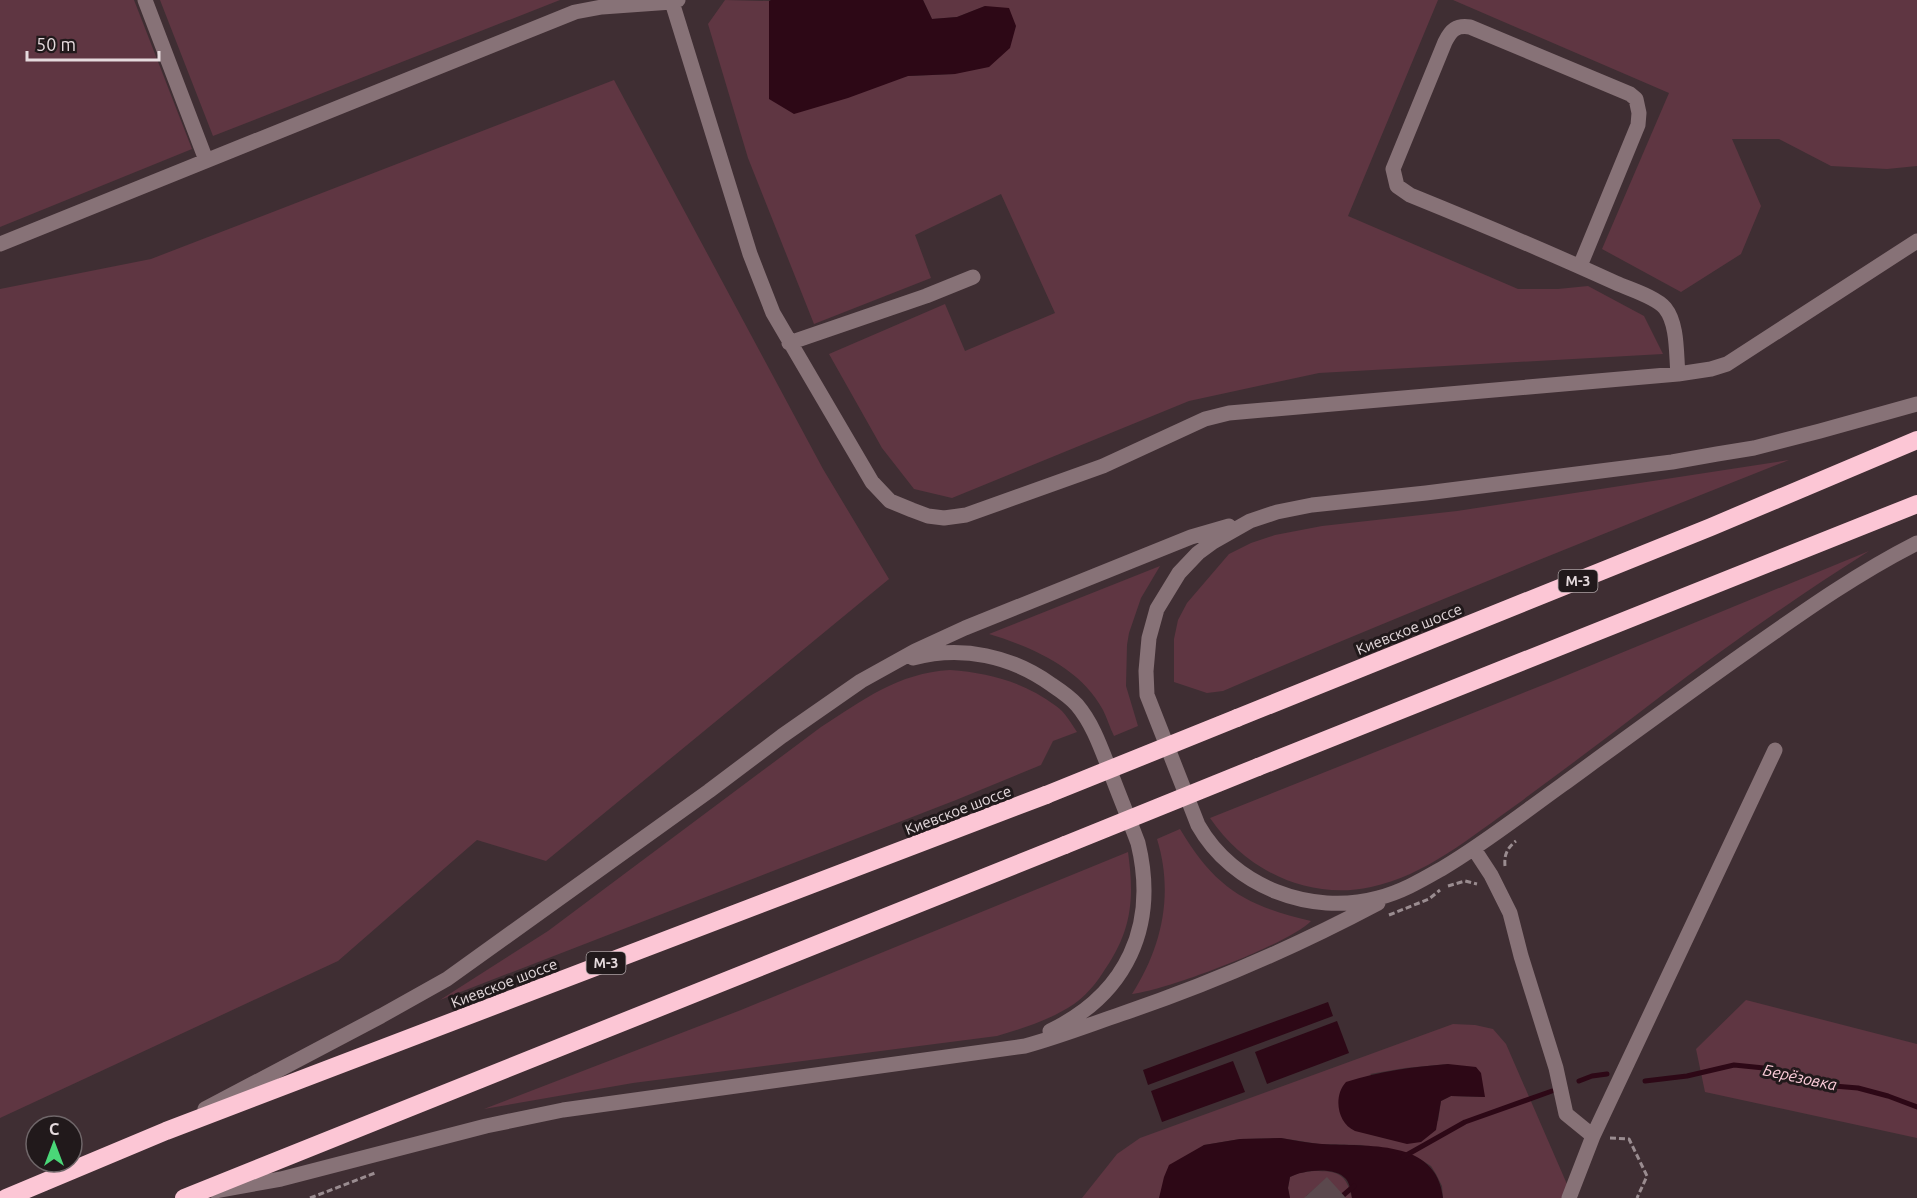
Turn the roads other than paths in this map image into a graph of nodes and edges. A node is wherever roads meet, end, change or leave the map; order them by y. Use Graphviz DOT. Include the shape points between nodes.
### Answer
graph roads {
  1 [pos="145,0"];
  2 [pos="675,1"];
  3 [pos="206,160"];
  4 [pos="1917,241"];
  5 [pos="0,243"];
  6 [pos="1580,266"];
  7 [pos="973,277"];
  8 [pos="789,343"];
  9 [pos="1678,374"];
  10 [pos="1917,404"];
  11 [pos="1917,441"];
  12 [pos="1917,504"];
  13 [pos="1250,520"];
  14 [pos="1917,543"];
  15 [pos="891,664"];
  16 [pos="1774,750"];
  17 [pos="1474,849"];
  18 [pos="1403,891"];
  19 [pos="985,1052"];
  20 [pos="166,1131"];
  21 [pos="1593,1136"];
  22 [pos="189,1196"];
  23 [pos="6,1198"];
  24 [pos="1569,1198"];
  1 -- 3 [label="street"];
  2 -- 3 [label="street" via="575,12"];
  2 -- 8 [label="street" via="750,254"];
  3 -- 5 [label="street"];
  4 -- 9 [label="street" via="1727,363"];
  6 -- 6 [label="street" via="1410,195 1397,186 1393,168 1444,42 1458,27 1470,27 1636,99 1638,125"];
  6 -- 9 [label="street" via="1657,301 1664,308 1673,329"];
  7 -- 8 [label="street"];
  8 -- 9 [label="street" via="872,482 890,501 944,518 966,515 1103,466 1205,419 1229,413"];
  10 -- 13 [label="street" via="1809,434 1672,462 1312,505"];
  11 -- 20 [label="highway, Киевское шоссе / М-3, bridge" via="1046,795"];
  12 -- 22 [label="highway, bridge"];
  13 -- 15 [label="street" via="1191,537 964,628"];
  13 -- 18 [label="street" via="1206,548 1179,573 1157,609 1149,638 1147,695 1198,825 1237,868 1290,897 1340,904"];
  14 -- 17 [label="street" via="1830,593"];
  15 -- 19 [label="street" via="940,653 970,653 1008,661 1041,676 1078,706 1093,731 1138,843 1144,872 1144,904 1133,950 1118,978 1095,1003 1068,1023"];
  15 -- 20 [label="street" via="816,711 447,979"];
  16 -- 21 [label="street"];
  17 -- 18 [label="street"];
  17 -- 21 [label="street" via="1510,913 1566,1114"];
  18 -- 19 [label="street" via="1200,987 1057,1038"];
  19 -- 22 [label="street" via="563,1110 281,1179"];
  20 -- 23 [label="highway, Киевское шоссе / М-3"];
  21 -- 24 [label="street"];
}
